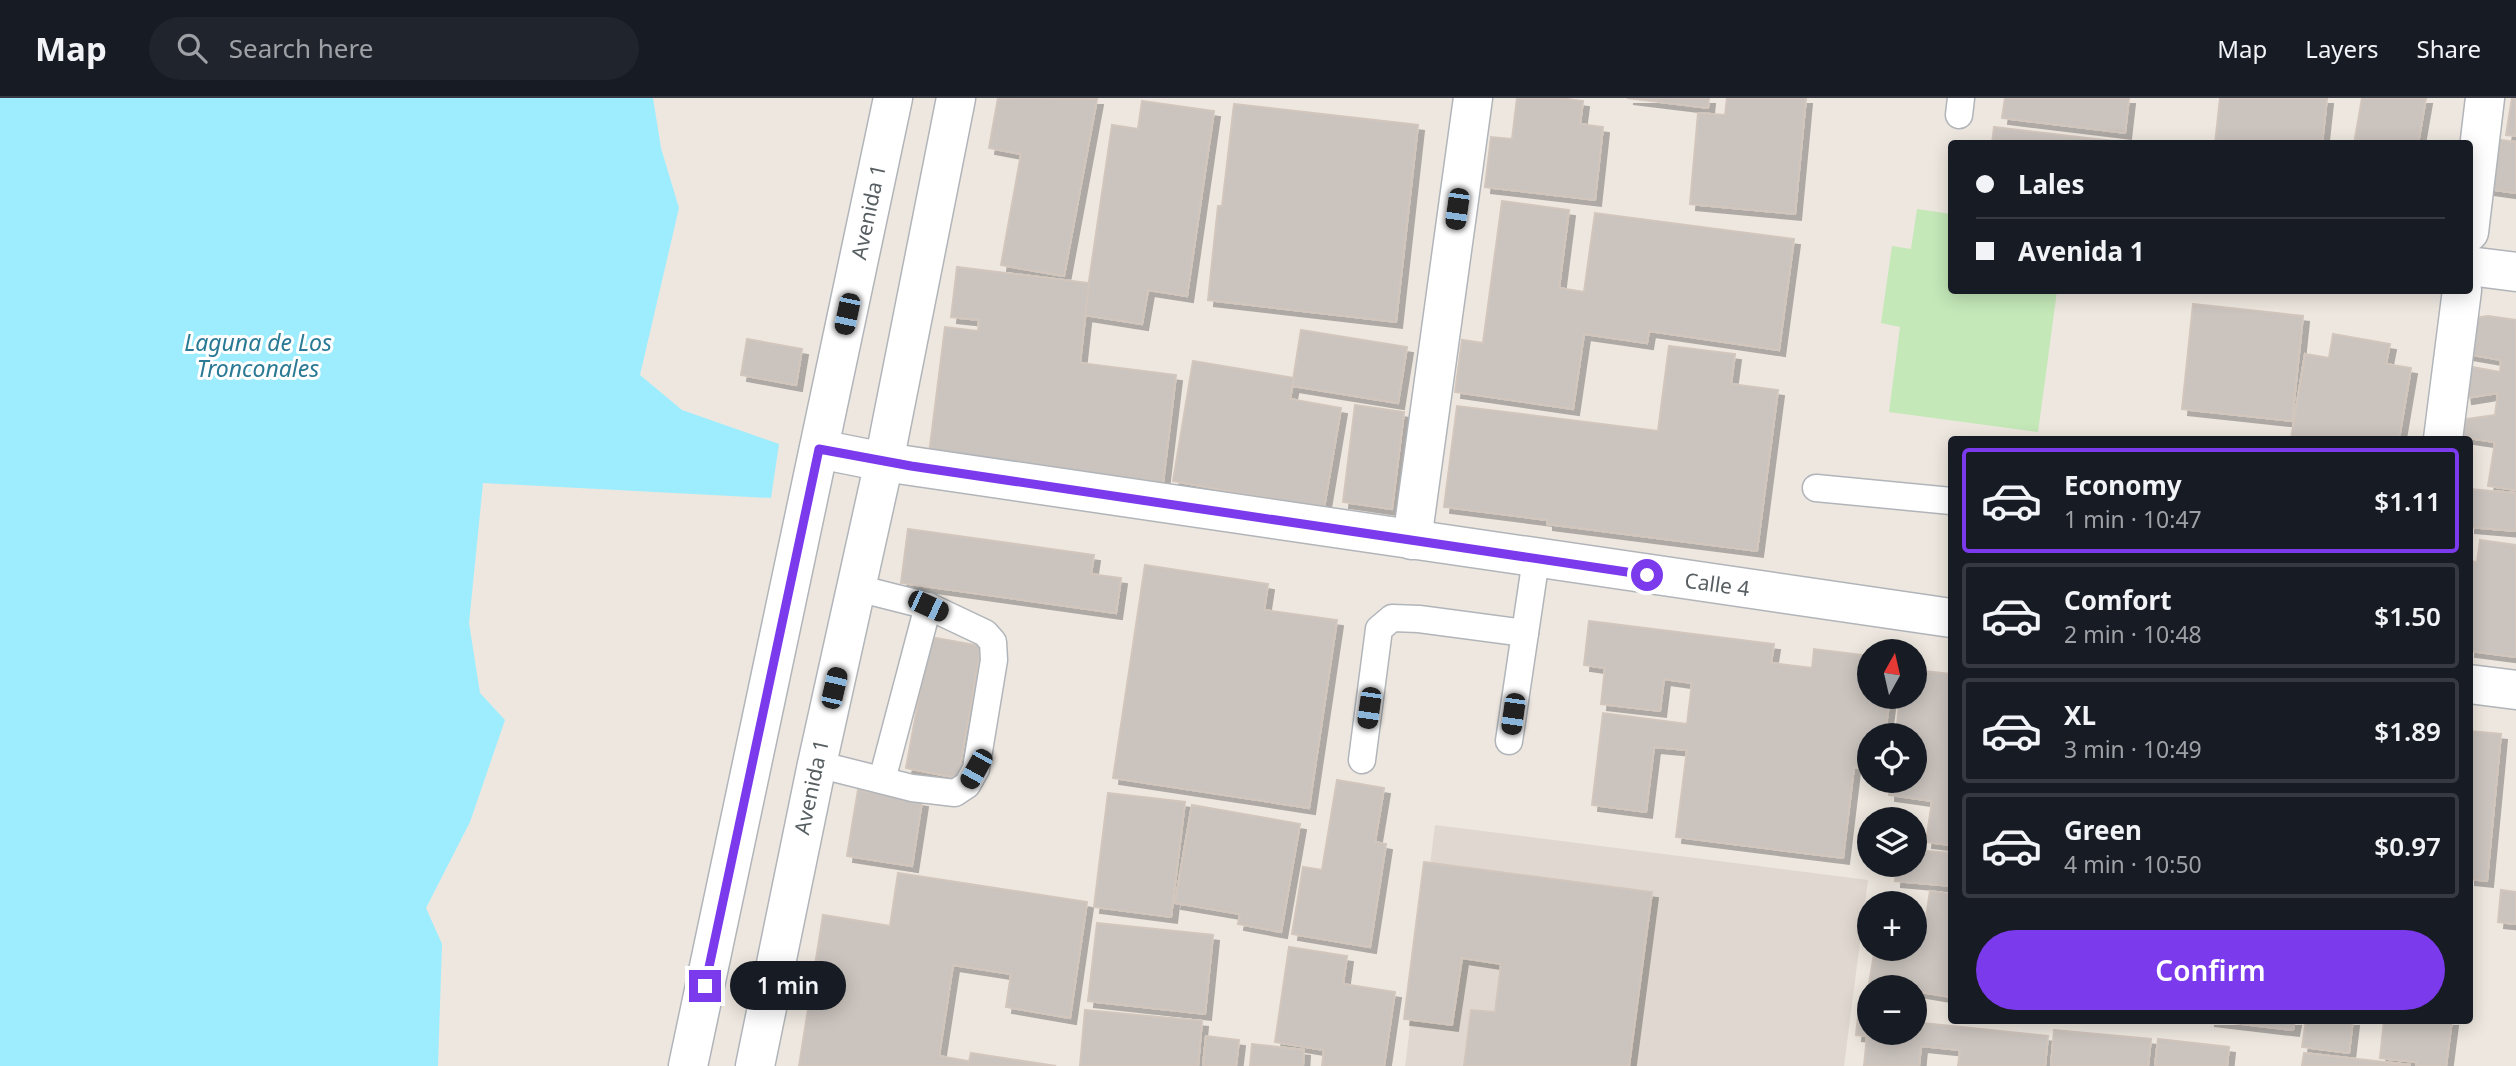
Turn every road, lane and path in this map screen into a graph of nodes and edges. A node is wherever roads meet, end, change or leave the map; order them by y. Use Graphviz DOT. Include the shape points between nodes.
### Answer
graph roads {
  1 [pos="893,98"];
  2 [pos="956,98"];
  3 [pos="1473,98"];
  4 [pos="2485,98"];
  5 [pos="2473,198"];
  6 [pos="2473,267"];
  7 [pos="2516,272"];
  8 [pos="2461,294"];
  9 [pos="2443,436"];
  10 [pos="819,449"];
  11 [pos="884,462"];
  12 [pos="1816,488"];
  13 [pos="1948,501"];
  14 [pos="1412,540"];
  15 [pos="1536,559"];
  16 [pos="856,588"];
  17 [pos="928,606"];
  18 [pos="1948,618"];
  19 [pos="1525,633"];
  20 [pos="2473,685"];
  21 [pos="2516,690"];
  22 [pos="1509,741"];
  23 [pos="1362,760"];
  24 [pos="817,764"];
  25 [pos="882,780"];
  26 [pos="688,1066"];
  27 [pos="755,1066"];
  1 -- 10 [label="street, Avenida 1"];
  2 -- 11 [label="street, Avenida 1"];
  3 -- 14 [label="street"];
  4 -- 5 [label="street"];
  6 -- 7 [label="street"];
  8 -- 9 [label="street"];
  10 -- 11 [label="street, Calle 4"];
  10 -- 26 [label="street, Avenida 1"];
  11 -- 14 [label="street, Calle 4"];
  11 -- 16 [label="street, Avenida 1"];
  12 -- 13 [label="lane"];
  14 -- 15 [label="street, Calle 4"];
  15 -- 18 [label="street, Calle 4"];
  15 -- 19 [label="lane"];
  16 -- 17 [label="lane"];
  16 -- 24 [label="street, Avenida 1"];
  17 -- 25 [label="lane"];
  17 -- 25 [label="lane" via="985,633 993,642 976,769 967,785 955,793"];
  19 -- 22 [label="lane"];
  19 -- 23 [label="lane" via="1392,618 1378,629"];
  20 -- 21 [label="street"];
  24 -- 25 [label="lane"];
  24 -- 27 [label="street, Avenida 1"];
}
